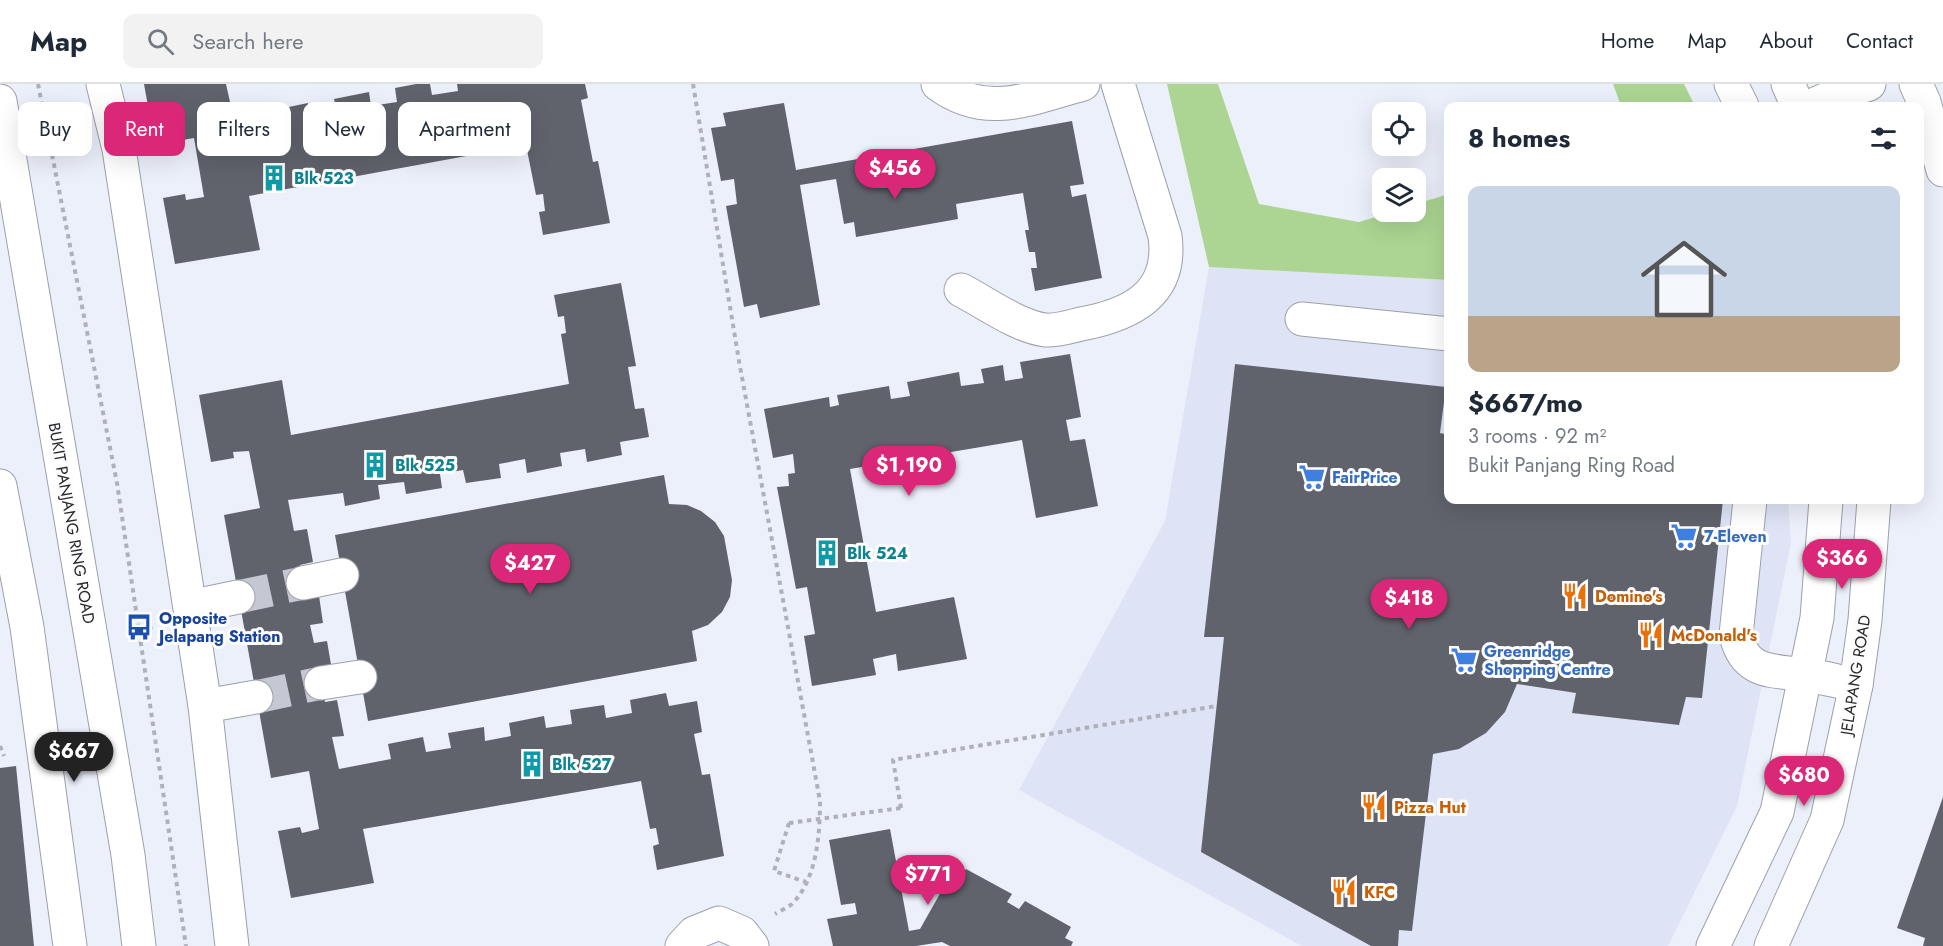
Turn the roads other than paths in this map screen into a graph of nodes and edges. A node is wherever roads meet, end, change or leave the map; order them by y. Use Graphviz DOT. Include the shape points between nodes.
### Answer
graph roads {
  1 [pos="103,84"];
  2 [pos="938,84"];
  3 [pos="1083,84"];
  4 [pos="1118,84"];
  5 [pos="1731,84"];
  6 [pos="1788,84"];
  7 [pos="1869,84"];
  8 [pos="1916,84"];
  9 [pos="0,101"];
  10 [pos="1740,102"];
  11 [pos="1796,102"];
  12 [pos="1820,102"];
  13 [pos="1943,170"];
  14 [pos="962,290"];
  15 [pos="1302,319"];
  16 [pos="1444,333"];
  17 [pos="0,486"];
  18 [pos="1750,504"];
  19 [pos="1826,504"];
  20 [pos="1874,504"];
  21 [pos="342,575"];
  22 [pos="303,583"];
  23 [pos="238,597"];
  24 [pos="190,607"];
  25 [pos="1806,675"];
  26 [pos="360,677"];
  27 [pos="321,684"];
  28 [pos="1856,685"];
  29 [pos="256,697"];
  30 [pos="205,706"];
  31 [pos="747,940"];
  32 [pos="70,946"];
  33 [pos="139,946"];
  34 [pos="232,946"];
  35 [pos="682,946"];
  36 [pos="1713,946"];
  37 [pos="1771,946"];
  1 -- 24 [label="main road" via="121,161"];
  2 -- 3 [label="main road" via="967,100 992,105"];
  4 -- 14 [label="main road" via="1167,247 1163,273 1147,297 1109,319 1045,330 1018,321"];
  5 -- 10 [label="main road"];
  6 -- 11 [label="main road"];
  7 -- 12 [label="main road"];
  8 -- 13 [label="main road"];
  9 -- 33 [label="main road, BUKIT PANJANG RING ROAD" via="128,855"];
  15 -- 16 [label="main road"];
  17 -- 32 [label="main road" via="27,627"];
  18 -- 25 [label="main road" via="1736,635 1739,647 1754,665"];
  19 -- 25 [label="main road" via="1817,618"];
  20 -- 28 [label="main road, JELAPANG ROAD"];
  21 -- 22 [label="main road"];
  23 -- 24 [label="main road"];
  24 -- 30 [label="main road"];
  25 -- 28 [label="main road"];
  25 -- 36 [label="main road" via="1777,812"];
  26 -- 27 [label="main road"];
  28 -- 37 [label="main road, JELAPANG ROAD" via="1827,820"];
  29 -- 30 [label="main road"];
  30 -- 34 [label="main road"];
  31 -- 35 [label="main road" via="719,923 694,933"];
}
